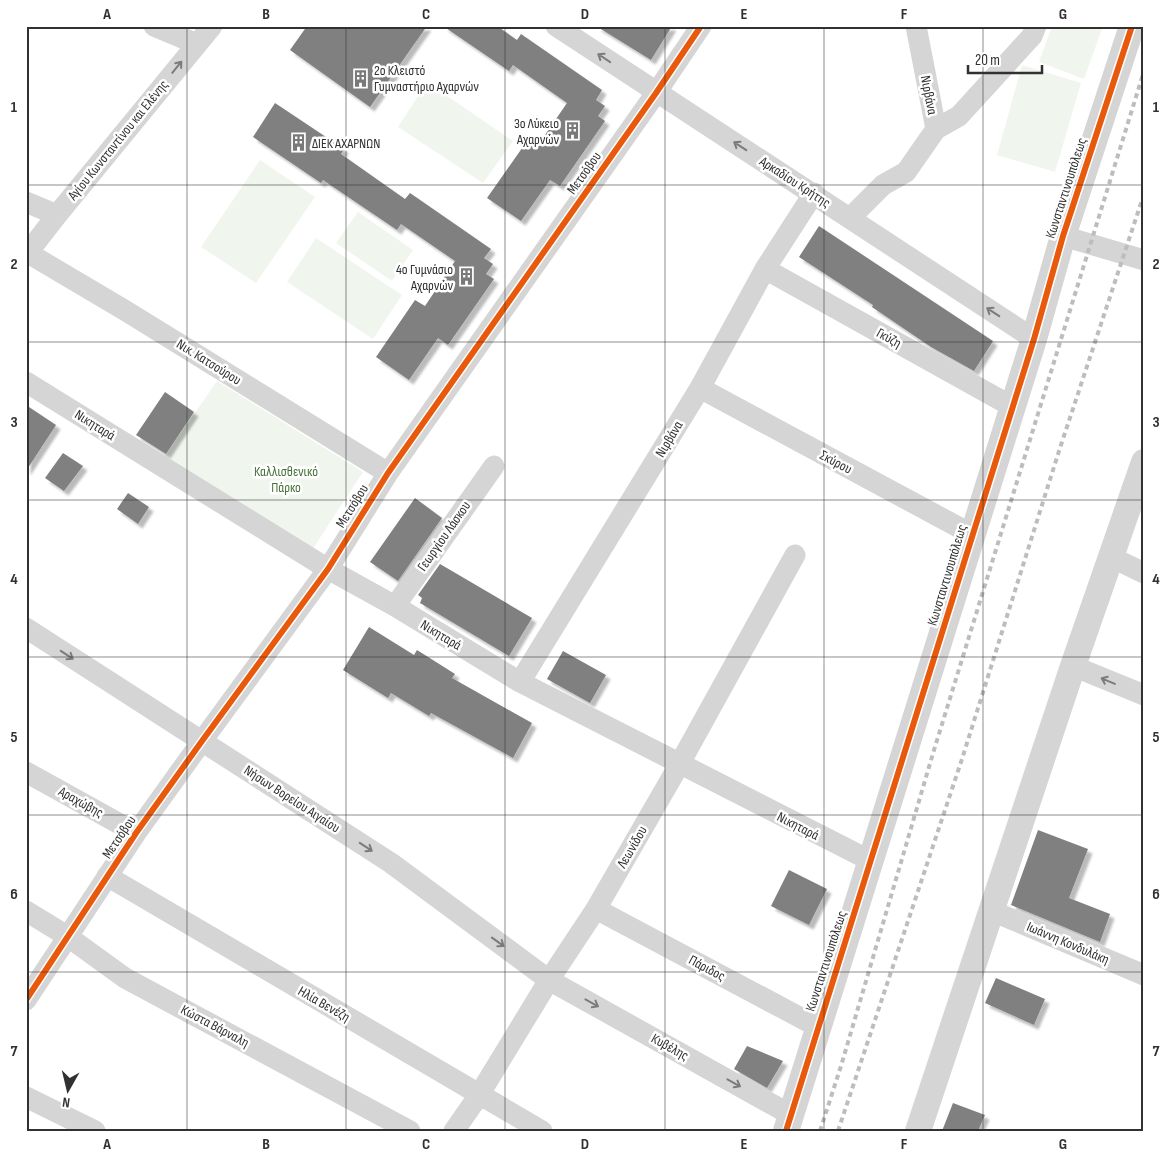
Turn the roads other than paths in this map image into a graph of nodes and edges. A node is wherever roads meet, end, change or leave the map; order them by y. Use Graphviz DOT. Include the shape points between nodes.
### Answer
graph roads {
  1 [pos="154,26"];
  2 [pos="212,26"];
  3 [pos="556,26"];
  4 [pos="701,26"];
  5 [pos="916,26"];
  6 [pos="1036,26"];
  7 [pos="1132,26"];
  8 [pos="197,44"];
  9 [pos="656,93"];
  10 [pos="936,129"];
  11 [pos="814,193"];
  12 [pos="26,202"];
  13 [pos="57,215"];
  14 [pos="850,218"];
  15 [pos="1063,236"];
  16 [pos="27,254"];
  17 [pos="1144,260"];
  18 [pos="765,269"];
  19 [pos="1034,339"];
  20 [pos="26,382"];
  21 [pos="700,388"];
  22 [pos="1013,407"];
  23 [pos="1144,462"];
  24 [pos="494,466"];
  25 [pos="388,473"];
  26 [pos="973,535"];
  27 [pos="796,555"];
  28 [pos="1111,557"];
  29 [pos="328,569"];
  30 [pos="1144,573"];
  31 [pos="394,606"];
  32 [pos="26,628"];
  33 [pos="1073,666"];
  34 [pos="520,682"];
  35 [pos="1144,695"];
  36 [pos="202,741"];
  37 [pos="679,765"];
  38 [pos="26,772"];
  39 [pos="136,833"];
  40 [pos="871,862"];
  41 [pos="108,876"];
  42 [pos="596,909"];
  43 [pos="26,911"];
  44 [pos="992,911"];
  45 [pos="67,936"];
  46 [pos="1144,974"];
  47 [pos="549,980"];
  48 [pos="26,1000"];
  49 [pos="818,1027"];
  50 [pos="479,1095"];
  51 [pos="26,1097"];
  52 [pos="788,1123"];
  53 [pos="95,1131"];
  54 [pos="410,1131"];
  55 [pos="454,1131"];
  56 [pos="542,1131"];
  57 [pos="918,1131"];
  1 -- 8 [label="street"];
  2 -- 8 [label="street, Αγίου Κωνσταντίνου και Ελένης"];
  9 -- 3 [label="street, Αρκαδίου Κρήτης, one-way"];
  4 -- 9 [label="street, Μετσόβου"];
  5 -- 10 [label="street, Νιρβάνα"];
  6 -- 10 [label="street" via="1032,36 959,116"];
  7 -- 15 [label="street, Κωνσταντινουπόλεως"];
  13 -- 8 [label="street, Αγίου Κωνσταντίνου και Ελένης, one-way"];
  11 -- 9 [label="street, Αρκαδίου Κρήτης, one-way"];
  9 -- 25 [label="street, Μετσόβου"];
  10 -- 14 [label="street, Νιρβάνα" via="906,172 884,185"];
  11 -- 14 [label="street, Αρκαδίου Κρήτης"];
  11 -- 18 [label="street, Νιρβάνα"];
  12 -- 13 [label="street"];
  13 -- 16 [label="street, Αγίου Κωνσταντίνου και Ελένης"];
  19 -- 14 [label="street, Αρκαδίου Κρήτης, one-way"];
  15 -- 17 [label="street"];
  15 -- 19 [label="street, Κωνσταντινουπόλεως"];
  16 -- 25 [label="street, Νικ. Κατσούρου" via="126,310"];
  18 -- 21 [label="street, Νιρβάνα"];
  18 -- 22 [label="street, Γκύζη"];
  19 -- 22 [label="street, Κωνσταντινουπόλεως"];
  20 -- 29 [label="street, Νικηταρά"];
  21 -- 26 [label="street, Σκύρου"];
  21 -- 34 [label="street, Νιρβάνα"];
  22 -- 26 [label="street, Κωνσταντινουπόλεως"];
  23 -- 28 [label="street"];
  24 -- 31 [label="street, Γεωργίου Λάσκου"];
  25 -- 29 [label="street, Μετσόβου"];
  26 -- 40 [label="street, Κωνσταντινουπόλεως"];
  27 -- 37 [label="street, Λεωνίδου"];
  28 -- 30 [label="street"];
  28 -- 33 [label="street"];
  29 -- 31 [label="street, Νικηταρά"];
  29 -- 36 [label="street, Μετσόβου"];
  31 -- 34 [label="street, Νικηταρά"];
  32 -- 36 [label="street, Νήσων Βορείου Αιγαίου, one-way"];
  35 -- 33 [label="street, one-way"];
  33 -- 44 [label="street"];
  34 -- 37 [label="street, Νικηταρά"];
  36 -- 39 [label="street, Μετσόβου"];
  36 -- 47 [label="street, Νήσων Βορείου Αιγαίου, one-way" via="391,863"];
  37 -- 40 [label="street, Νικηταρά"];
  37 -- 42 [label="street, Λεωνίδου"];
  38 -- 39 [label="street, Αραχώβης"];
  39 -- 41 [label="street, Μετσόβου"];
  40 -- 49 [label="street, Κωνσταντινουπόλεως"];
  41 -- 45 [label="street, Μετσόβου"];
  41 -- 50 [label="street, Ηλία Βενέζη"];
  42 -- 47 [label="street, Λεωνίδου"];
  42 -- 49 [label="street, Πάριδος"];
  43 -- 45 [label="street, Κώστα Βάρναλη"];
  44 -- 46 [label="street, Ιωάννη Κονδυλάκη"];
  44 -- 57 [label="street"];
  45 -- 48 [label="street, Μετσόβου"];
  45 -- 54 [label="street, Κώστα Βάρναλη" via="125,978"];
  47 -- 50 [label="street, Λεωνίδου"];
  47 -- 52 [label="street, Κυβέλης, one-way"];
  49 -- 52 [label="street, Κωνσταντινουπόλεως"];
  50 -- 55 [label="street, Λεωνίδου"];
  50 -- 56 [label="street, Ηλία Βενέζη"];
  51 -- 53 [label="street"];
}
